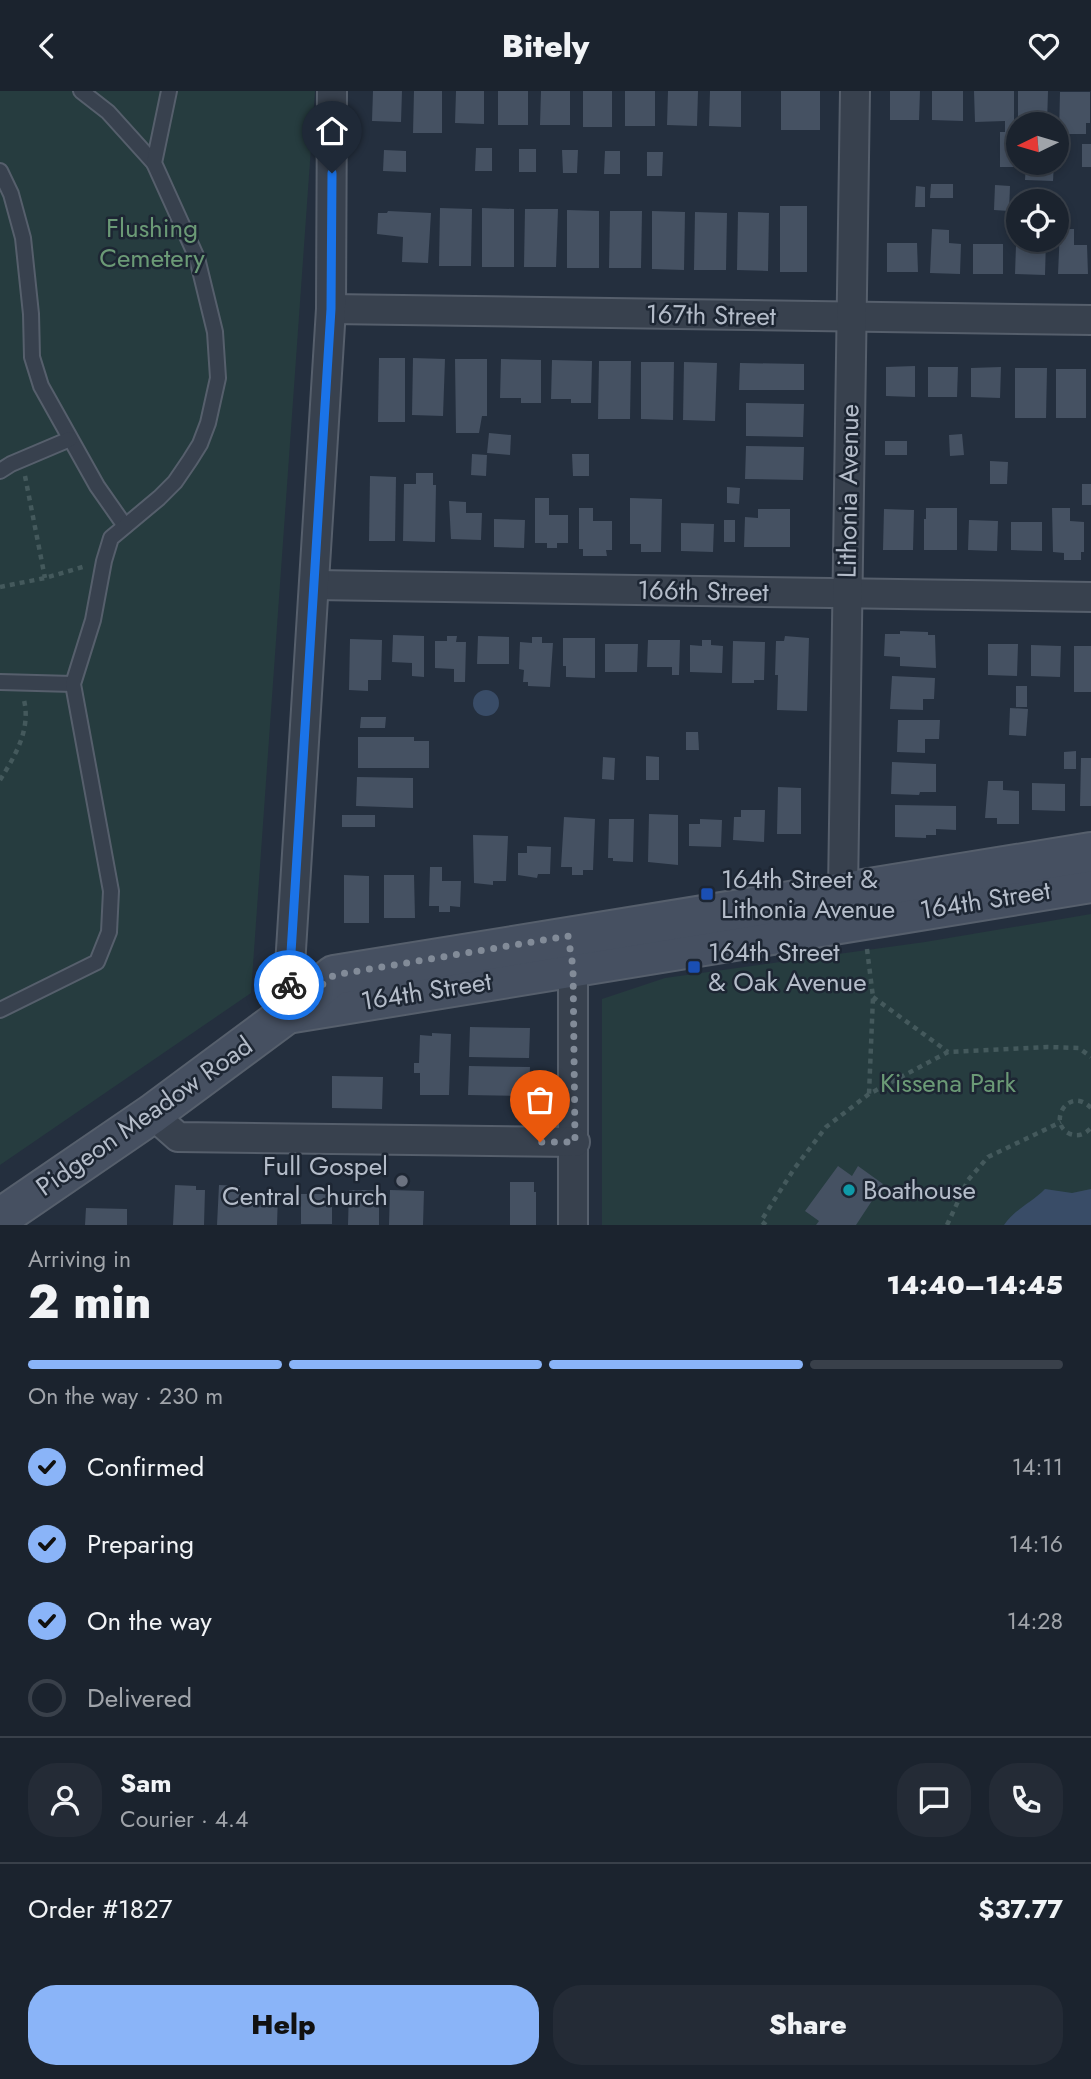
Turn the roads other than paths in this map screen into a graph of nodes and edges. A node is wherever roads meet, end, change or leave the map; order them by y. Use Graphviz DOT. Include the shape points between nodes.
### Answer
graph roads {
  1 [pos="81,91"];
  2 [pos="169,91"];
  3 [pos="332,91"];
  4 [pos="855,91"];
  5 [pos="154,163"];
  6 [pos="0,171"];
  7 [pos="331,309"];
  8 [pos="851,317"];
  9 [pos="1091,320"];
  10 [pos="70,439"];
  11 [pos="0,471"];
  12 [pos="125,526"];
  13 [pos="315,585"];
  14 [pos="846,594"];
  15 [pos="1091,597"];
  16 [pos="0,682"];
  17 [pos="73,684"];
  18 [pos="1091,852"];
  19 [pos="1091,883"];
  20 [pos="843,891"];
  21 [pos="570,951"];
  22 [pos="0,1010"];
  23 [pos="287,1014"];
  24 [pos="152,1114"];
  25 [pos="575,1142"];
  26 [pos="0,1218"];
  27 [pos="573,1225"];
  1 -- 5 [label="lane" via="108,112"];
  2 -- 5 [label="lane"];
  3 -- 7 [label="street"];
  4 -- 8 [label="street, Lithonia Avenue"];
  5 -- 12 [label="lane" via="197,258 215,332 218,378 208,423 190,460 167,490"];
  6 -- 10 [label="lane" via="23,239 32,357 41,386"];
  7 -- 8 [label="street, 167th Street"];
  7 -- 13 [label="street"];
  8 -- 9 [label="street, 167th Street"];
  8 -- 14 [label="street, Lithonia Avenue"];
  10 -- 11 [label="lane"];
  10 -- 12 [label="lane"];
  12 -- 17 [label="lane" via="111,538"];
  13 -- 14 [label="street, 166th Street"];
  13 -- 23 [label="street"];
  14 -- 15 [label="street, 166th Street"];
  14 -- 20 [label="street, Lithonia Avenue"];
  16 -- 17 [label="lane"];
  17 -- 22 [label="lane" via="111,891 109,932 97,962"];
  18 -- 20 [label="street, 164th Street"];
  19 -- 21 [label="street, 164th Street"];
  20 -- 21 [label="street, 164th Street"];
  21 -- 23 [label="street, 164th Street"];
  21 -- 25 [label="street"];
  23 -- 24 [label="street, Pidgeon Meadow Road"];
  24 -- 25 [label="street" via="178,1137"];
  24 -- 26 [label="street, Pidgeon Meadow Road"];
  25 -- 27 [label="street"];
}
